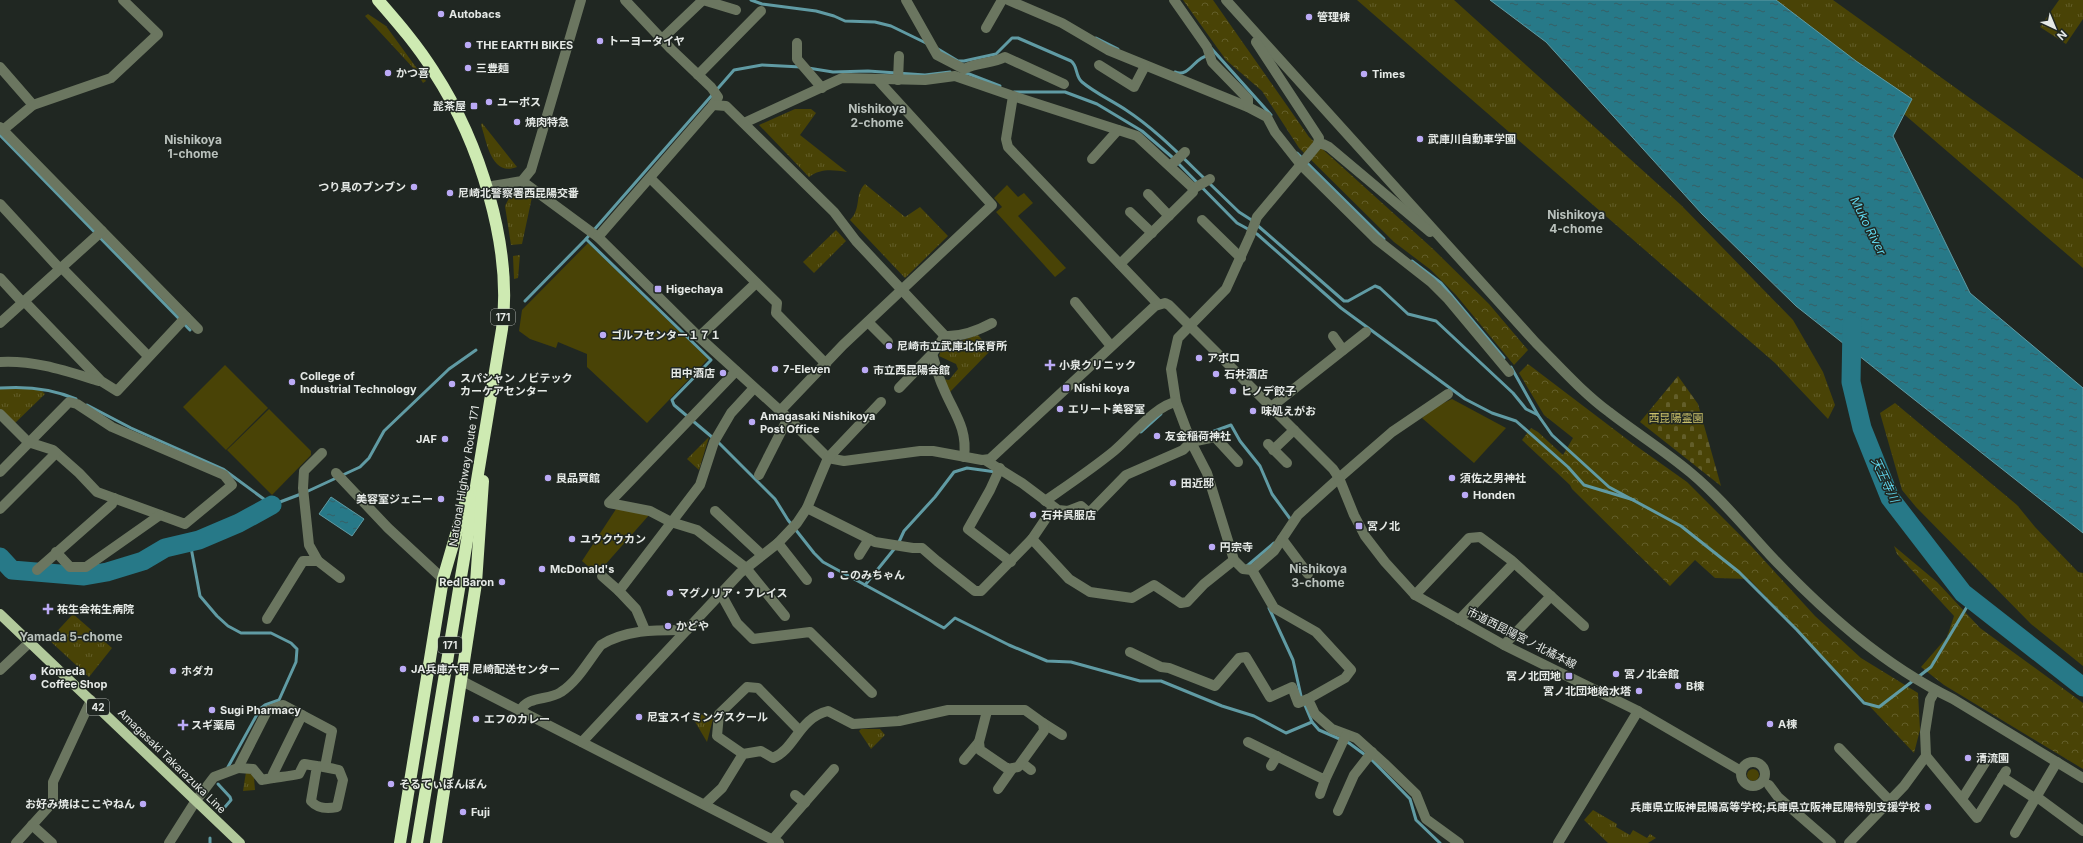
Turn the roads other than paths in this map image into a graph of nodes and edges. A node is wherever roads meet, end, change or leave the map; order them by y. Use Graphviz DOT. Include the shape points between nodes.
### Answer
graph roads {
  1 [pos="123,0"];
  2 [pos="378,0"];
  3 [pos="581,0"];
  4 [pos="625,0"];
  5 [pos="906,0"];
  6 [pos="1002,0"];
  7 [pos="1008,0"];
  8 [pos="1174,0"];
  9 [pos="1226,0"];
  10 [pos="736,10"];
  11 [pos="761,11"];
  12 [pos="1246,22"];
  13 [pos="986,28"];
  14 [pos="663,38"];
  15 [pos="796,43"];
  16 [pos="1099,65"];
  17 [pos="1145,66"];
  18 [pos="0,67"];
  19 [pos="955,71"];
  20 [pos="698,75"];
  21 [pos="877,79"];
  22 [pos="1064,84"];
  23 [pos="819,85"];
  24 [pos="1013,96"];
  25 [pos="1248,103"];
  26 [pos="33,104"];
  27 [pos="713,105"];
  28 [pos="744,123"];
  29 [pos="2,128"];
  30 [pos="1118,130"];
  31 [pos="1318,144"];
  32 [pos="1185,152"];
  33 [pos="1092,159"];
  34 [pos="1301,164"];
  35 [pos="1172,165"];
  36 [pos="650,178"];
  37 [pos="1210,179"];
  38 [pos="522,181"];
  39 [pos="486,187"];
  40 [pos="1193,189"];
  41 [pos="1148,194"];
  42 [pos="0,204"];
  43 [pos="1130,212"];
  44 [pos="1169,216"];
  45 [pos="1202,220"];
  46 [pos="102,231"];
  47 [pos="1152,233"];
  48 [pos="598,237"];
  49 [pos="1443,240"];
  50 [pos="1241,258"];
  51 [pos="1120,264"];
  52 [pos="61,269"];
  53 [pos="0,278"];
  54 [pos="756,283"];
  55 [pos="901,290"];
  56 [pos="23,302"];
  57 [pos="1075,302"];
  58 [pos="1158,304"];
  59 [pos="186,317"];
  60 [pos="868,322"];
  61 [pos="0,323"];
  62 [pos="992,323"];
  63 [pos="1190,326"];
  64 [pos="198,329"];
  65 [pos="1366,332"];
  66 [pos="945,336"];
  67 [pos="1333,336"];
  68 [pos="699,337"];
  69 [pos="888,342"];
  70 [pos="1111,346"];
  71 [pos="1343,350"];
  72 [pos="932,354"];
  73 [pos="148,356"];
  74 [pos="0,362"];
  75 [pos="826,364"];
  76 [pos="736,371"];
  77 [pos="1509,372"];
  78 [pos="101,381"];
  79 [pos="754,388"];
  80 [pos="899,388"];
  81 [pos="1448,394"];
  82 [pos="881,402"];
  83 [pos="1176,402"];
  84 [pos="1271,407"];
  85 [pos="0,414"];
  86 [pos="784,414"];
  87 [pos="1294,430"];
  88 [pos="28,442"];
  89 [pos="1191,442"];
  90 [pos="482,448"];
  91 [pos="56,453"];
  92 [pos="322,453"];
  93 [pos="964,457"];
  94 [pos="828,458"];
  95 [pos="986,460"];
  96 [pos="1238,462"];
  97 [pos="1287,463"];
  98 [pos="1000,468"];
  99 [pos="0,472"];
  100 [pos="759,475"];
  101 [pos="339,477"];
  102 [pos="1339,478"];
  103 [pos="114,498"];
  104 [pos="1045,501"];
  105 [pos="807,508"];
  106 [pos="1053,508"];
  107 [pos="0,509"];
  108 [pos="715,511"];
  109 [pos="160,515"];
  110 [pos="671,522"];
  111 [pos="869,539"];
  112 [pos="1032,539"];
  113 [pos="1282,540"];
  114 [pos="778,543"];
  115 [pos="56,552"];
  116 [pos="762,555"];
  117 [pos="859,555"];
  118 [pos="1234,560"];
  119 [pos="318,561"];
  120 [pos="1010,562"];
  121 [pos="1514,563"];
  122 [pos="746,568"];
  123 [pos="37,570"];
  124 [pos="1252,570"];
  125 [pos="1308,574"];
  126 [pos="602,576"];
  127 [pos="340,578"];
  128 [pos="443,579"];
  129 [pos="807,580"];
  130 [pos="618,591"];
  131 [pos="721,594"];
  132 [pos="1415,595"];
  133 [pos="1551,596"];
  134 [pos="0,614"];
  135 [pos="785,616"];
  136 [pos="267,619"];
  137 [pos="1459,620"];
  138 [pos="1584,626"];
  139 [pos="645,630"];
  140 [pos="687,630"];
  141 [pos="30,642"];
  142 [pos="1504,645"];
  143 [pos="1130,652"];
  144 [pos="0,670"];
  145 [pos="462,681"];
  146 [pos="1936,691"];
  147 [pos="872,693"];
  148 [pos="1308,698"];
  149 [pos="91,700"];
  150 [pos="520,711"];
  151 [pos="987,711"];
  152 [pos="1638,711"];
  153 [pos="302,715"];
  154 [pos="1043,723"];
  155 [pos="799,730"];
  156 [pos="1062,735"];
  157 [pos="1346,735"];
  158 [pos="582,742"];
  159 [pos="979,742"];
  160 [pos="1248,742"];
  161 [pos="1839,748"];
  162 [pos="743,754"];
  163 [pos="1276,756"];
  164 [pos="1369,756"];
  165 [pos="1926,756"];
  166 [pos="1988,758"];
  167 [pos="964,760"];
  168 [pos="2057,762"];
  169 [pos="1022,763"];
  170 [pos="1271,766"];
  171 [pos="238,768"];
  172 [pos="1012,769"];
  173 [pos="1031,770"];
  174 [pos="828,771"];
  175 [pos="1742,771"];
  176 [pos="273,778"];
  177 [pos="2083,778"];
  178 [pos="1325,780"];
  179 [pos="1768,785"];
  180 [pos="998,789"];
  181 [pos="1320,794"];
  182 [pos="795,795"];
  183 [pos="2036,798"];
  184 [pos="1962,799"];
  185 [pos="1890,801"];
  186 [pos="195,802"];
  187 [pos="805,803"];
  188 [pos="704,804"];
  189 [pos="1338,811"];
  190 [pos="32,825"];
  191 [pos="2082,828"];
  192 [pos="2015,833"];
  193 [pos="776,841"];
  194 [pos="16,843"];
  195 [pos="52,843"];
  196 [pos="169,843"];
  197 [pos="240,843"];
  198 [pos="400,843"];
  199 [pos="417,843"];
  200 [pos="436,843"];
  201 [pos="1459,843"];
  202 [pos="1558,843"];
  203 [pos="1831,843"];
  204 [pos="1849,843"];
  1 -- 26 [label="street" via="158,34 112,78"];
  2 -- 39 [label="highway, National Highway Route 171 / 171" via="415,43 446,92 462,123"];
  3 -- 38 [label="street" via="531,170"];
  4 -- 14 [label="street"];
  5 -- 19 [label="street" via="936,53"];
  6 -- 13 [label="street"];
  7 -- 17 [label="street" via="1062,23 1108,50"];
  8 -- 25 [label="street" via="1207,47 1210,57"];
  9 -- 12 [label="street"];
  10 -- 14 [label="street" via="703,0"];
  11 -- 20 [label="street"];
  12 -- 31 [label="street" via="1319,138"];
  12 -- 49 [label="street"];
  14 -- 20 [label="street"];
  15 -- 23 [label="street" via="797,59"];
  16 -- 17 [label="street" via="1134,87"];
  17 -- 25 [label="street"];
  18 -- 26 [label="street"];
  19 -- 21 [label="street" via="925,80 899,69"];
  19 -- 22 [label="street" via="1005,57"];
  19 -- 24 [label="street"];
  20 -- 27 [label="street" via="718,97"];
  21 -- 23 [label="street" via="842,78"];
  21 -- 55 [label="street" via="992,206"];
  23 -- 28 [label="street"];
  24 -- 30 [label="street"];
  24 -- 51 [label="street" via="1006,139 1008,147"];
  25 -- 34 [label="street" via="1267,116 1275,132"];
  26 -- 29 [label="street"];
  27 -- 28 [label="street" via="726,106"];
  27 -- 36 [label="street"];
  28 -- 55 [label="street" via="834,212 856,241"];
  29 -- 46 [label="street"];
  30 -- 33 [label="street"];
  30 -- 35 [label="street" via="1142,139"];
  31 -- 34 [label="street"];
  31 -- 49 [label="street" via="1329,147 1426,230"];
  32 -- 35 [label="street"];
  34 -- 50 [label="street" via="1257,217"];
  34 -- 77 [label="street" via="1391,252 1448,298"];
  35 -- 40 [label="street"];
  36 -- 48 [label="street"];
  36 -- 54 [label="street"];
  37 -- 40 [label="street"];
  38 -- 39 [label="street"];
  38 -- 48 [label="street"];
  39 -- 90 [label="highway, National Highway Route 171 / 171" via="499,245 504,309"];
  40 -- 44 [label="street"];
  41 -- 44 [label="street"];
  42 -- 52 [label="street"];
  43 -- 47 [label="street"];
  44 -- 47 [label="street"];
  45 -- 50 [label="street"];
  46 -- 52 [label="street"];
  46 -- 59 [label="street"];
  47 -- 51 [label="street"];
  48 -- 68 [label="street"];
  49 -- 146 [label="street" via="1573,381 1607,412 1692,473 1797,583 1859,640"];
  50 -- 63 [label="street" via="1226,289"];
  51 -- 58 [label="street"];
  52 -- 56 [label="street"];
  52 -- 73 [label="street"];
  53 -- 56 [label="street"];
  54 -- 68 [label="street"];
  54 -- 75 [label="street" via="777,303 776,313"];
  55 -- 60 [label="street"];
  55 -- 66 [label="street"];
  56 -- 61 [label="street"];
  56 -- 78 [label="street"];
  57 -- 70 [label="street"];
  58 -- 63 [label="street, 市道西昆陽宮ノ北橘本線" via="1169,305"];
  58 -- 70 [label="street"];
  59 -- 64 [label="street"];
  59 -- 73 [label="street"];
  60 -- 69 [label="street"];
  60 -- 75 [label="street"];
  62 -- 66 [label="street" via="954,337"];
  63 -- 83 [label="street" via="1178,338 1171,370"];
  63 -- 84 [label="street, 市道西昆陽宮ノ北橘本線"];
  65 -- 71 [label="street"];
  66 -- 72 [label="street"];
  67 -- 71 [label="street"];
  68 -- 76 [label="street"];
  70 -- 95 [label="street" via="995,456"];
  71 -- 84 [label="street"];
  72 -- 80 [label="street"];
  72 -- 93 [label="street" via="942,387 961,425 966,442"];
  73 -- 78 [label="street" via="117,391"];
  74 -- 78 [label="street" via="41,363"];
  75 -- 86 [label="street"];
  76 -- 79 [label="street"];
  76 -- 110 [label="street" via="609,503 650,511"];
  79 -- 86 [label="street"];
  79 -- 110 [label="street" via="731,414 714,442 700,485"];
  81 -- 102 [label="street" via="1392,432"];
  82 -- 94 [label="street" via="872,416"];
  83 -- 89 [label="street"];
  83 -- 104 [label="street" via="1169,403 1159,410 1114,451"];
  84 -- 87 [label="street, 市道西昆陽宮ノ北橘本線"];
  85 -- 88 [label="street"];
  86 -- 94 [label="street"];
  86 -- 100 [label="street"];
  87 -- 97 [label="street" via="1270,447"];
  87 -- 102 [label="street, 市道西昆陽宮ノ北橘本線"];
  88 -- 91 [label="street"];
  88 -- 99 [label="street"];
  88 -- 109 [label="street" via="69,402 77,404 112,427 224,475 232,485 185,524"];
  89 -- 96 [label="street" via="1215,437"];
  89 -- 106 [label="street" via="1183,450 1126,475 1089,513 1081,506 1068,511"];
  89 -- 118 [label="street" via="1208,473"];
  90 -- 128 [label="highway"];
  90 -- 145 [label="highway" via="483,501 476,583"];
  90 -- 199 [label="highway, National Highway Route 171 / 171"];
  91 -- 103 [label="street" via="97,492"];
  91 -- 107 [label="street"];
  92 -- 119 [label="street" via="304,471 303,488 309,545"];
  93 -- 94 [label="street" via="920,451 844,461"];
  93 -- 95 [label="street"];
  94 -- 105 [label="street"];
  95 -- 98 [label="street"];
  98 -- 104 [label="street"];
  98 -- 120 [label="street" via="968,529"];
  101 -- 128 [label="street" via="388,528"];
  102 -- 113 [label="street" via="1298,515"];
  102 -- 132 [label="street, 市道西昆陽宮ノ北橘本線" via="1356,520 1368,541"];
  103 -- 109 [label="street"];
  103 -- 115 [label="street" via="112,504"];
  104 -- 106 [label="street"];
  105 -- 111 [label="street"];
  105 -- 114 [label="street"];
  106 -- 112 [label="street"];
  108 -- 116 [label="street"];
  109 -- 115 [label="street" via="86,568 70,567"];
  110 -- 122 [label="street" via="697,530"];
  110 -- 130 [label="street"];
  111 -- 117 [label="street"];
  111 -- 120 [label="street" via="890,545 922,548 975,591 981,591"];
  112 -- 118 [label="street" via="1068,579 1090,592 1132,598 1154,585 1181,603 1187,602 1204,584"];
  112 -- 120 [label="street"];
  113 -- 124 [label="street" via="1274,551"];
  113 -- 125 [label="street"];
  114 -- 116 [label="street"];
  114 -- 129 [label="street"];
  115 -- 123 [label="street"];
  116 -- 122 [label="street"];
  118 -- 124 [label="street" via="1243,569"];
  119 -- 127 [label="street"];
  119 -- 136 [label="street" via="303,561"];
  121 -- 132 [label="street" via="1480,537 1469,538"];
  121 -- 133 [label="street"];
  121 -- 137 [label="street"];
  122 -- 131 [label="street"];
  122 -- 135 [label="street"];
  124 -- 148 [label="street" via="1274,608 1316,632 1351,670 1345,678"];
  126 -- 130 [label="street"];
  128 -- 198 [label="highway"];
  130 -- 139 [label="street" via="636,609"];
  131 -- 140 [label="street"];
  131 -- 147 [label="street" via="737,624 753,638 810,632"];
  132 -- 137 [label="street, 市道西昆陽宮ノ北橘本線"];
  133 -- 138 [label="street"];
  133 -- 142 [label="street"];
  134 -- 141 [label="main road, Amagasaki Takarazuka Line / 42"];
  137 -- 142 [label="street, 市道西昆陽宮ノ北橘本線"];
  139 -- 140 [label="street"];
  139 -- 150 [label="street" via="601,645 572,684 560,693 529,701"];
  140 -- 158 [label="street"];
  141 -- 144 [label="street"];
  141 -- 149 [label="main road, Amagasaki Takarazuka Line / 42"];
  142 -- 152 [label="street, 市道西昆陽宮ノ北橘本線"];
  143 -- 148 [label="street" via="1161,667 1214,686 1240,658 1246,657 1270,697 1292,688 1298,703"];
  145 -- 150 [label="street"];
  145 -- 200 [label="highway"];
  146 -- 165 [label="street" via="1930,700 1925,732"];
  146 -- 168 [label="street"];
  148 -- 157 [label="street" via="1315,714 1332,730"];
  149 -- 186 [label="main road, Amagasaki Takarazuka Line / 42"];
  149 -- 190 [label="street" via="53,782 53,802"];
  150 -- 158 [label="street"];
  151 -- 154 [label="street" via="1025,710"];
  151 -- 155 [label="street" via="948,710 899,721 853,724 828,711 819,714"];
  151 -- 159 [label="street"];
  152 -- 175 [label="street, 市道西昆陽宮ノ北橘本線"];
  152 -- 202 [label="street"];
  153 -- 171 [label="street" via="283,705 267,712"];
  153 -- 176 [label="street"];
  153 -- 176 [label="street" via="332,731 321,766 304,764 299,774"];
  154 -- 156 [label="street"];
  154 -- 169 [label="street" via="1044,731"];
  155 -- 162 [label="street" via="781,755 773,758 760,751"];
  155 -- 162 [label="street" via="758,688 746,687 719,714 717,736"];
  157 -- 164 [label="street" via="1356,738"];
  157 -- 178 [label="street"];
  158 -- 188 [label="street"];
  159 -- 167 [label="street"];
  159 -- 172 [label="street" via="980,750 1008,769"];
  160 -- 163 [label="street"];
  161 -- 185 [label="street"];
  162 -- 188 [label="street" via="722,788"];
  163 -- 170 [label="street"];
  163 -- 178 [label="street"];
  164 -- 189 [label="street" via="1354,775"];
  164 -- 201 [label="street" via="1416,794 1426,819"];
  165 -- 184 [label="street"];
  165 -- 185 [label="street"];
  166 -- 184 [label="street"];
  168 -- 177 [label="street"];
  168 -- 183 [label="street"];
  169 -- 172 [label="street"];
  169 -- 173 [label="street"];
  171 -- 176 [label="street" via="253,769 262,780"];
  171 -- 186 [label="street" via="214,777"];
  172 -- 180 [label="street"];
  174 -- 187 [label="street"];
  178 -- 181 [label="street"];
  179 -- 203 [label="street" via="1778,797"];
  182 -- 187 [label="street"];
  183 -- 184 [label="street" via="2004,774 1977,818"];
  183 -- 191 [label="street" via="2056,807"];
  183 -- 192 [label="street"];
  185 -- 204 [label="street"];
  186 -- 196 [label="street"];
  186 -- 197 [label="main road, Amagasaki Takarazuka Line / 42"];
  187 -- 193 [label="street"];
  188 -- 193 [label="street"];
  190 -- 194 [label="street"];
  190 -- 195 [label="street"];
}
